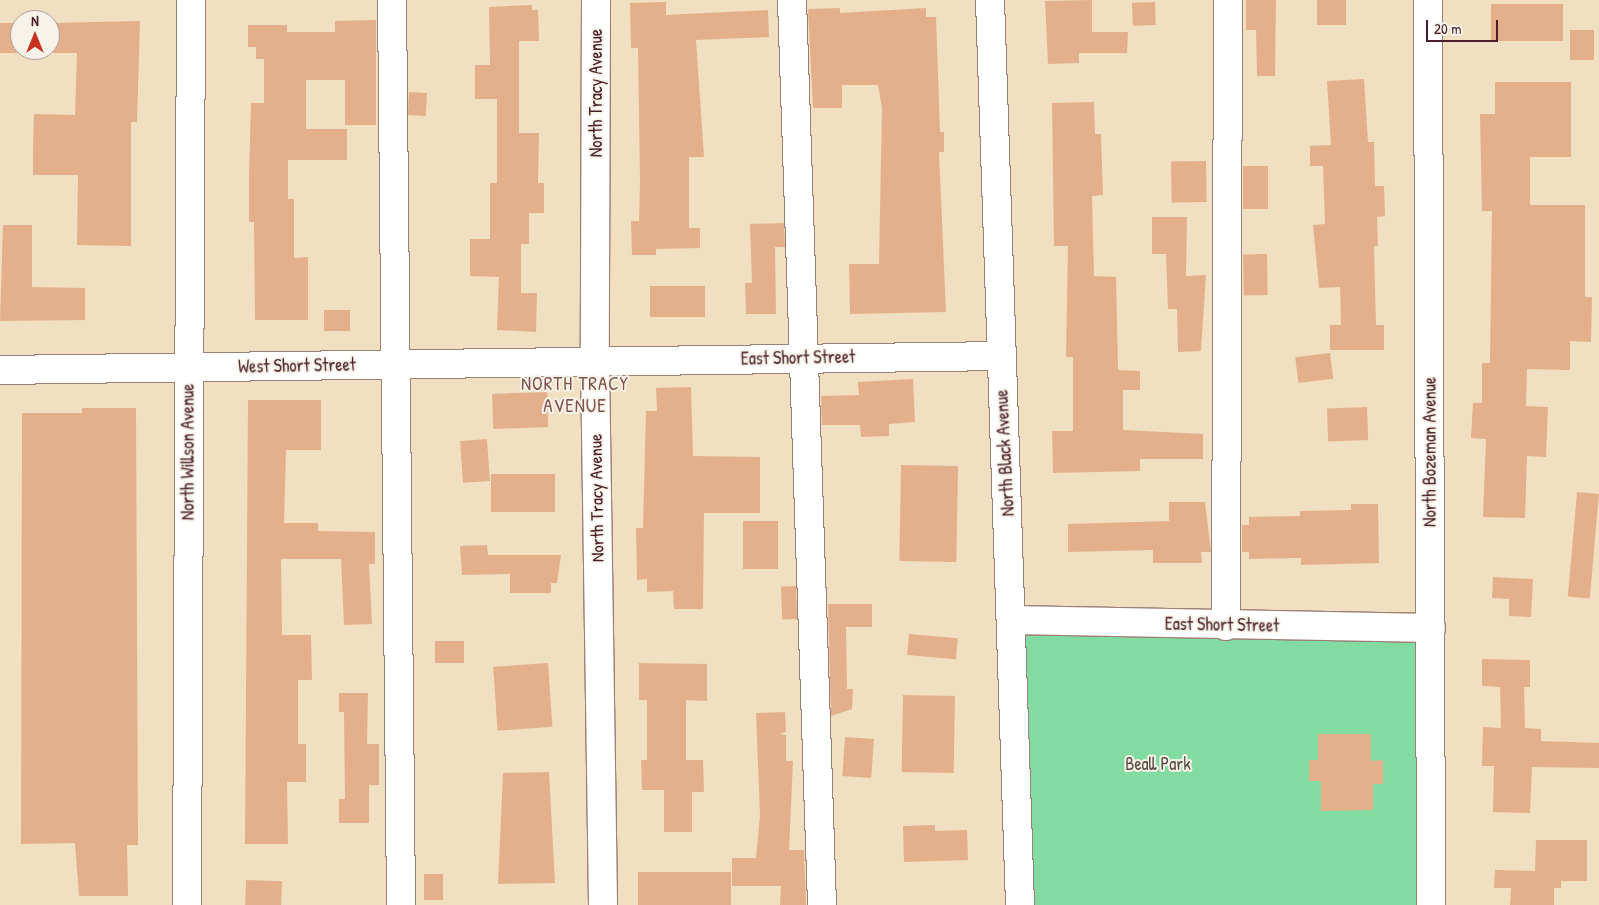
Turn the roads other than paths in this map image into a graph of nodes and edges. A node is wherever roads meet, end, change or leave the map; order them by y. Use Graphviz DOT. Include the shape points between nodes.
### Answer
graph roads {
  1 [pos="191,0"];
  2 [pos="392,0"];
  3 [pos="596,0"];
  4 [pos="792,0"];
  5 [pos="990,0"];
  6 [pos="1228,0"];
  7 [pos="1428,0"];
  8 [pos="1000,356"];
  9 [pos="805,357"];
  10 [pos="595,363"];
  11 [pos="395,365"];
  12 [pos="188,368"];
  13 [pos="0,370"];
  14 [pos="1013,620"];
  15 [pos="1226,626"];
  16 [pos="1430,628"];
  17 [pos="187,905"];
  18 [pos="401,905"];
  19 [pos="603,905"];
  20 [pos="822,905"];
  21 [pos="1020,905"];
  22 [pos="1431,905"];
  1 -- 12 [label="street, North Willson Avenue"];
  2 -- 11 [label="street"];
  3 -- 10 [label="street, North Tracy Avenue"];
  4 -- 9 [label="street"];
  5 -- 8 [label="street, North Black Avenue"];
  6 -- 15 [label="street"];
  7 -- 16 [label="street, North Bozeman Avenue"];
  8 -- 9 [label="street, East Short Street"];
  8 -- 14 [label="street, North Black Avenue"];
  9 -- 10 [label="street, East Short Street"];
  9 -- 20 [label="street"];
  10 -- 11 [label="street, West Short Street"];
  10 -- 19 [label="street, North Tracy Avenue"];
  11 -- 12 [label="street, West Short Street"];
  11 -- 18 [label="street"];
  12 -- 13 [label="street, West Short Street"];
  12 -- 17 [label="street, North Willson Avenue"];
  14 -- 15 [label="street, East Short Street"];
  14 -- 21 [label="street, North Black Avenue"];
  15 -- 16 [label="street, East Short Street"];
  16 -- 22 [label="street, North Bozeman Avenue"];
}
